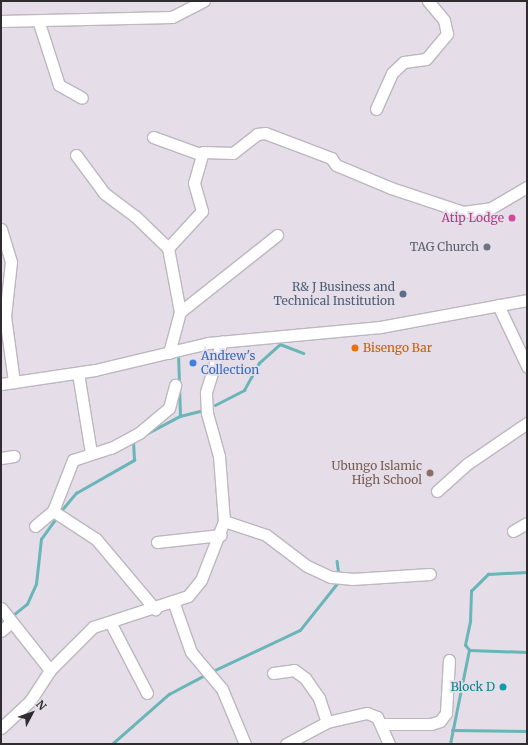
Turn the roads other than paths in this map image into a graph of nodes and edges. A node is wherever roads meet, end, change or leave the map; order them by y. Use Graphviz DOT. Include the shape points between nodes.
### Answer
graph roads {
  1 [pos="204,1"];
  2 [pos="428,1"];
  3 [pos="1,21"];
  4 [pos="39,23"];
  5 [pos="82,98"];
  6 [pos="376,109"];
  7 [pos="153,137"];
  8 [pos="76,154"];
  9 [pos="200,154"];
  10 [pos="527,187"];
  11 [pos="1,229"];
  12 [pos="277,235"];
  13 [pos="168,248"];
  14 [pos="6,263"];
  15 [pos="527,300"];
  16 [pos="498,305"];
  17 [pos="180,312"];
  18 [pos="222,341"];
  19 [pos="169,353"];
  20 [pos="527,366"];
  21 [pos="78,372"];
  22 [pos="14,382"];
  23 [pos="1,384"];
  24 [pos="175,385"];
  25 [pos="527,423"];
  26 [pos="91,453"];
  27 [pos="14,456"];
  28 [pos="1,458"];
  29 [pos="437,491"];
  30 [pos="53,511"];
  31 [pos="224,521"];
  32 [pos="527,523"];
  33 [pos="35,526"];
  34 [pos="513,531"];
  35 [pos="221,535"];
  36 [pos="157,542"];
  37 [pos="430,574"];
  38 [pos="173,601"];
  39 [pos="1,608"];
  40 [pos="155,609"];
  41 [pos="11,622"];
  42 [pos="110,622"];
  43 [pos="1,631"];
  44 [pos="449,660"];
  45 [pos="50,670"];
  46 [pos="273,673"];
  47 [pos="147,693"];
  48 [pos="327,722"];
  49 [pos="381,724"];
  50 [pos="1,728"];
  51 [pos="245,744"];
  52 [pos="286,744"];
  53 [pos="389,744"];
  1 -- 4 [label="street" via="172,17"];
  2 -- 6 [label="street" via="444,20 446,34 426,59 404,62 392,73"];
  3 -- 4 [label="street"];
  4 -- 5 [label="street" via="59,85"];
  7 -- 9 [label="street"];
  8 -- 13 [label="street" via="104,193 135,216"];
  9 -- 10 [label="street" via="206,151 233,153 256,134 265,133 330,157 336,165 391,188 468,213 491,208"];
  9 -- 13 [label="street" via="194,183 202,211"];
  11 -- 14 [label="street"];
  12 -- 17 [label="street"];
  13 -- 17 [label="street"];
  14 -- 22 [label="street" via="5,308"];
  15 -- 16 [label="street"];
  16 -- 18 [label="street" via="380,327"];
  16 -- 20 [label="street"];
  17 -- 19 [label="street"];
  18 -- 19 [label="street"];
  18 -- 31 [label="street" via="206,392 207,413 219,456"];
  19 -- 21 [label="street"];
  21 -- 22 [label="street"];
  21 -- 26 [label="street"];
  22 -- 23 [label="street"];
  24 -- 26 [label="street" via="169,408 139,433 111,448"];
  25 -- 29 [label="street" via="467,464"];
  26 -- 30 [label="street" via="77,458 70,466 65,487"];
  27 -- 28 [label="street"];
  30 -- 33 [label="street"];
  30 -- 40 [label="street" via="96,539"];
  31 -- 35 [label="street"];
  31 -- 37 [label="street" via="266,535 307,566 330,577 352,579"];
  32 -- 34 [label="street"];
  35 -- 36 [label="street"];
  35 -- 38 [label="street" via="195,589 188,596"];
  38 -- 40 [label="street"];
  38 -- 51 [label="street" via="191,652 222,689"];
  39 -- 41 [label="street"];
  40 -- 42 [label="street"];
  41 -- 43 [label="street"];
  41 -- 45 [label="street"];
  42 -- 45 [label="street" via="93,627"];
  42 -- 47 [label="street"];
  44 -- 49 [label="street" via="446,713 440,721 431,724"];
  45 -- 50 [label="street" via="30,701"];
  46 -- 48 [label="street" via="294,670 305,678 319,698"];
  48 -- 49 [label="street" via="367,713"];
  48 -- 52 [label="street"];
  49 -- 53 [label="street"];
}
